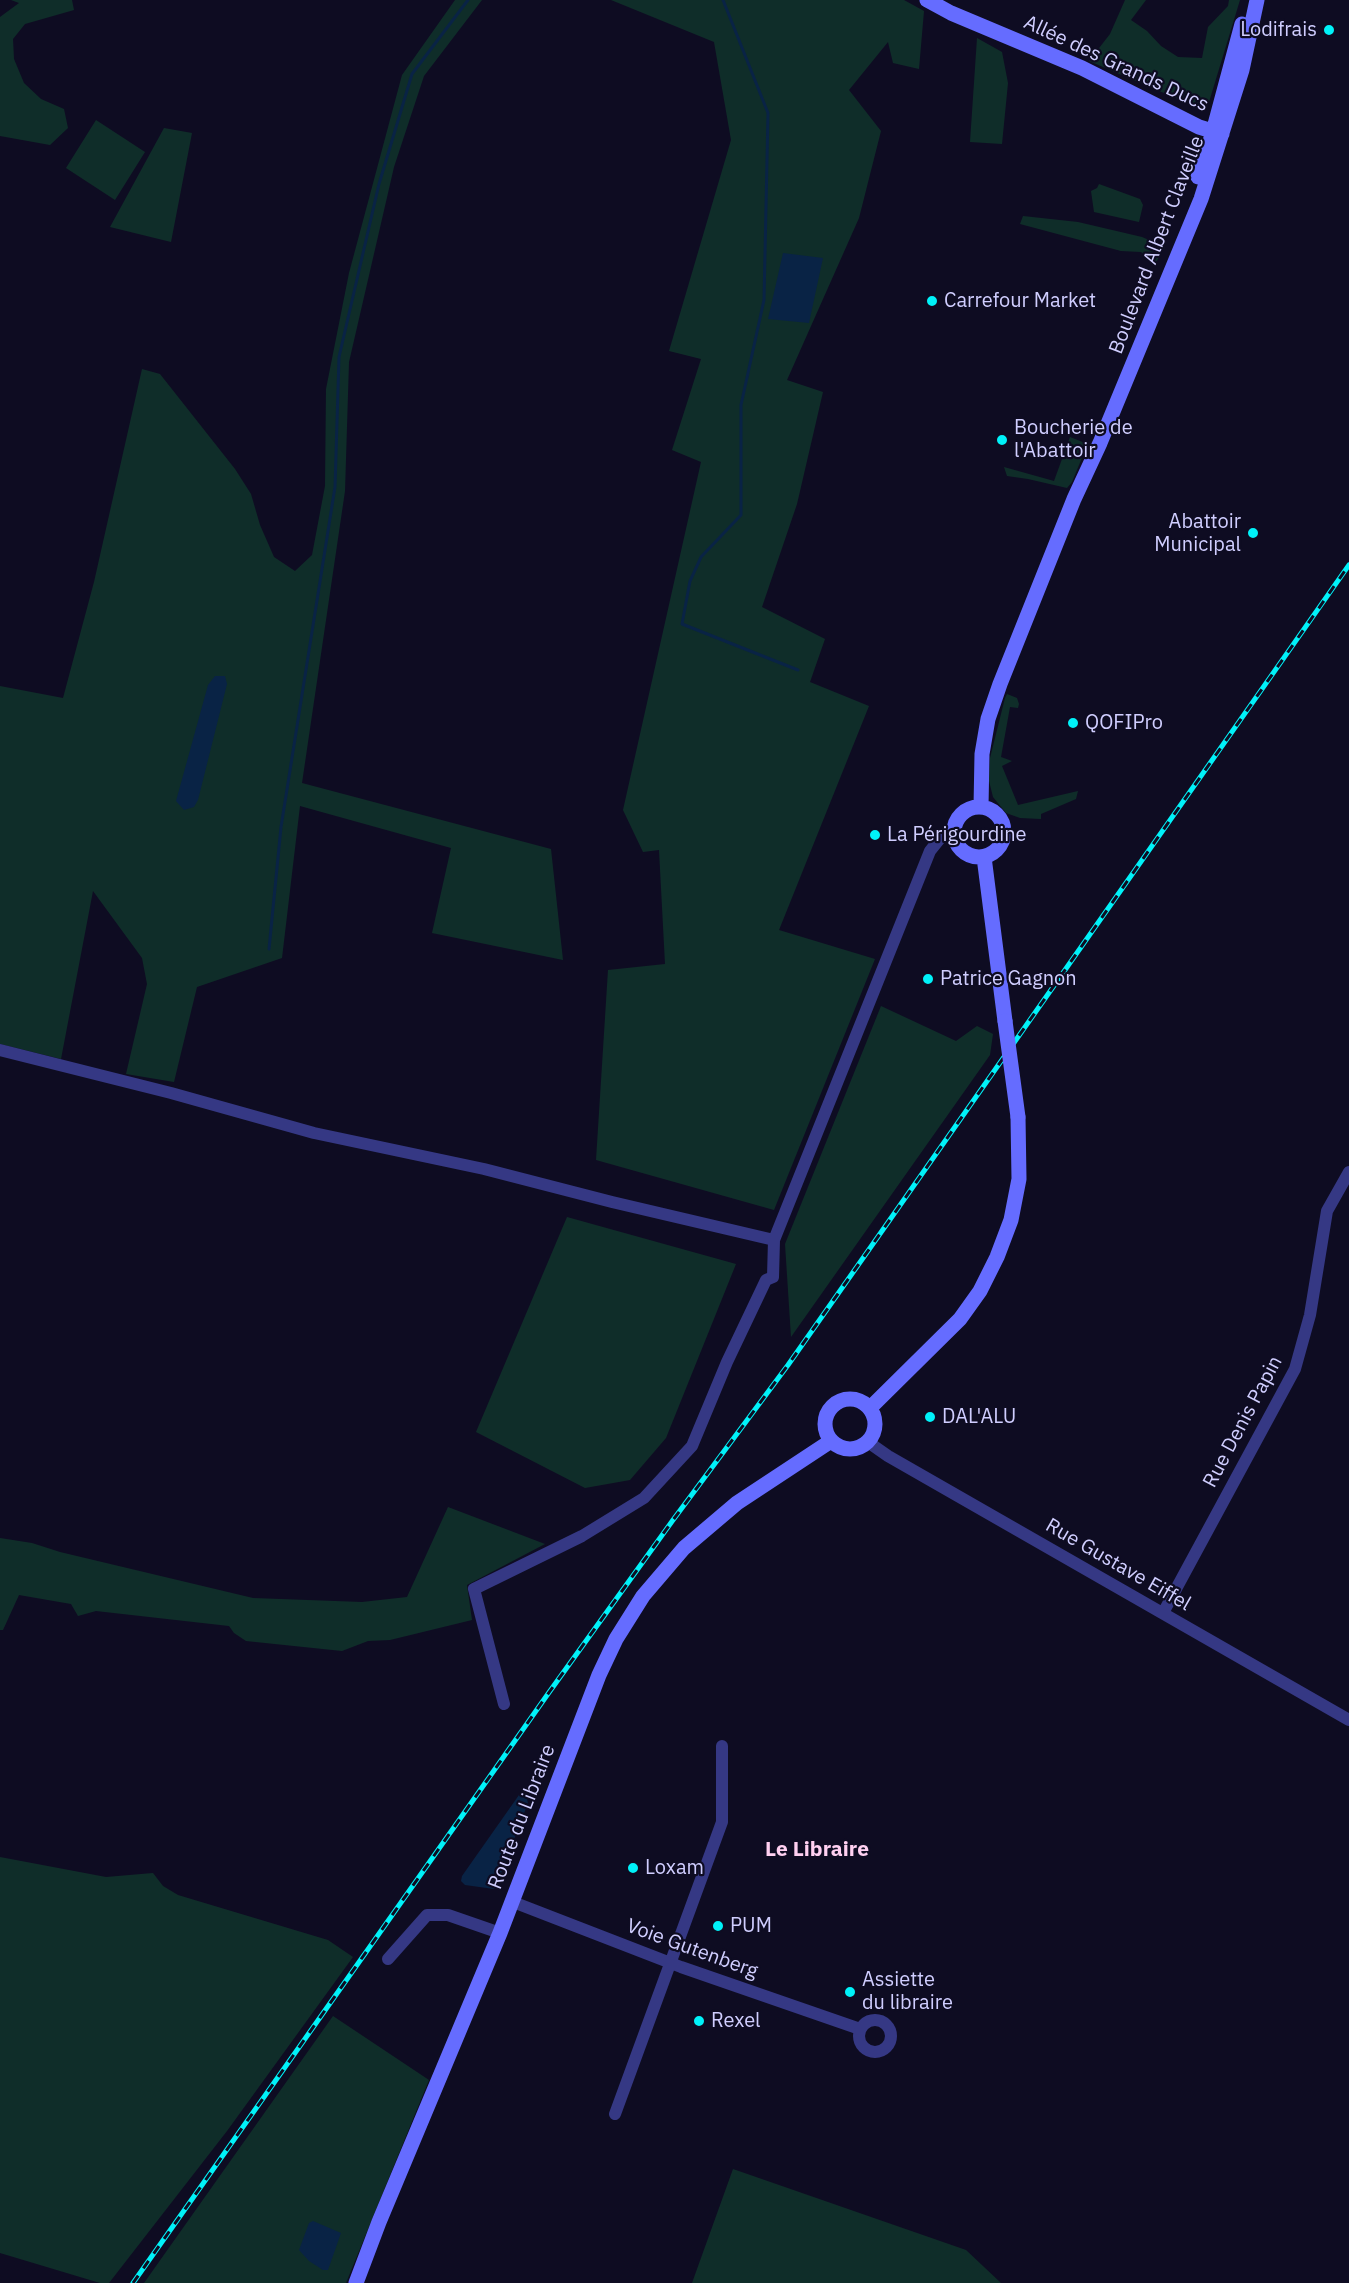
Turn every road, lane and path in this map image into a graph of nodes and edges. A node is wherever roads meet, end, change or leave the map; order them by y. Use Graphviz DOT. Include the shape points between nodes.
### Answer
graph roads {
  1 [pos="927,0"];
  2 [pos="1248,0"];
  3 [pos="1257,0"];
  4 [pos="1218,133"];
  5 [pos="981,807"];
  6 [pos="954,834"];
  7 [pos="984,858"];
  8 [pos="0,1050"];
  9 [pos="1349,1172"];
  10 [pos="774,1240"];
  11 [pos="870,1408"];
  12 [pos="831,1441"];
  13 [pos="868,1442"];
  14 [pos="1163,1613"];
  15 [pos="504,1704"];
  16 [pos="1349,1720"];
  17 [pos="722,1746"];
  18 [pos="513,1902"];
  19 [pos="501,1933"];
  20 [pos="388,1959"];
  21 [pos="671,1963"];
  22 [pos="860,2029"];
  23 [pos="615,2114"];
  24 [pos="356,2283"];
  1 -- 4 [label="main road, Allée des Grands Ducs"];
  2 -- 4 [label="main road, Boulevard Albert Claveille"];
  3 -- 4 [label="main road, Boulevard Albert Claveille" via="1242,70"];
  4 -- 5 [label="main road, Boulevard Albert Claveille" via="988,718 982,754"];
  5 -- 6 [label="main road" via="965,812 955,825"];
  5 -- 7 [label="main road" via="996,813 1004,826 1003,843"];
  6 -- 7 [label="main road" via="967,855"];
  6 -- 10 [label="street" via="942,836 930,851"];
  7 -- 11 [label="main road, bridge" via="1018,1117 1019,1179 1011,1220 980,1291 960,1319"];
  8 -- 10 [label="street" via="314,1133 484,1169"];
  9 -- 14 [label="street, Rue Denis Papin" via="1327,1211 1310,1315 1295,1369"];
  10 -- 15 [label="street" via="773,1277 766,1280 692,1446 644,1498 582,1536 474,1589"];
  11 -- 12 [label="main road" via="856,1399 832,1406 824,1427"];
  11 -- 13 [label="main road" via="875,1429"];
  12 -- 13 [label="main road" via="854,1450"];
  12 -- 18 [label="main road, Route du Libraire" via="705,1528 643,1596 599,1675"];
  13 -- 14 [label="street, Rue Gustave Eiffel"];
  14 -- 16 [label="street, Rue Gustave Eiffel"];
  17 -- 21 [label="street" via="722,1822"];
  18 -- 19 [label="main road, Route du Libraire"];
  18 -- 21 [label="street, Voie Gutenberg"];
  19 -- 20 [label="street" via="448,1915 427,1915"];
  19 -- 24 [label="main road, Route du Libraire"];
  21 -- 22 [label="street, Voie Gutenberg"];
  21 -- 23 [label="street"];
}
